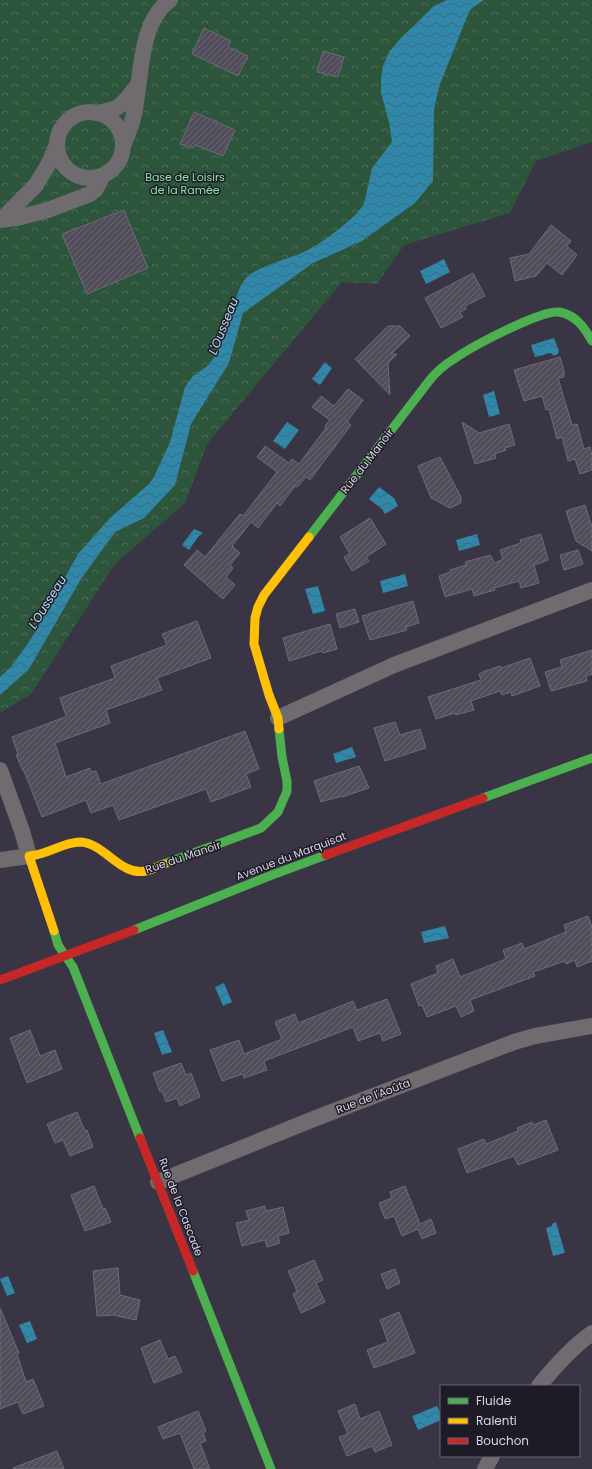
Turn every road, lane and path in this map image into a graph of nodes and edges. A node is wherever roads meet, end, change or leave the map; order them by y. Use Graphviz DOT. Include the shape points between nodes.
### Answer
graph roads {
  1 [pos="170,0"];
  2 [pos="138,85"];
  3 [pos="96,113"];
  4 [pos="57,144"];
  5 [pos="123,146"];
  6 [pos="103,175"];
  7 [pos="1,220"];
  8 [pos="592,342"];
  9 [pos="592,590"];
  10 [pos="278,718"];
  11 [pos="592,758"];
  12 [pos="0,770"];
  13 [pos="29,856"];
  14 [pos="0,860"];
  15 [pos="66,955"];
  16 [pos="0,980"];
  17 [pos="592,1026"];
  18 [pos="158,1182"];
  19 [pos="592,1333"];
  20 [pos="540,1385"];
  21 [pos="491,1457"];
  22 [pos="271,1469"];
  23 [pos="485,1469"];
  1 -- 2 [label="street" via="163,5 153,22 143,47"];
  2 -- 3 [label="street" via="121,106"];
  2 -- 5 [label="street" via="134,115"];
  3 -- 4 [label="street" via="86,112 69,120 60,130"];
  3 -- 5 [label="street" via="105,116 115,125 122,137"];
  4 -- 6 [label="street" via="62,162 75,174 94,178"];
  4 -- 7 [label="street" via="36,185"];
  5 -- 6 [label="street" via="117,164"];
  6 -- 7 [label="street" via="96,189 90,194 48,210"];
  8 -- 10 [label="street, Rue du Manoir" via="578,320 562,312 550,312 456,356 423,388 264,594 258,607 254,644"];
  9 -- 10 [label="street" via="394,665"];
  10 -- 13 [label="street, Rue du Manoir" via="287,791 278,812 261,828 146,871 122,867 96,846 84,842 60,846 47,854"];
  11 -- 15 [label="street, Avenue du Marquisat" via="272,875"];
  12 -- 13 [label="street"];
  13 -- 14 [label="street"];
  13 -- 15 [label="street" via="58,945"];
  15 -- 16 [label="street, Avenue du Marquisat"];
  15 -- 18 [label="street, Rue de la Cascade"];
  17 -- 18 [label="street, Rue de l'Aoûta" via="514,1042"];
  18 -- 22 [label="street, Rue de la Cascade"];
  19 -- 20 [label="street" via="577,1344"];
  21 -- 23 [label="street"];
}
